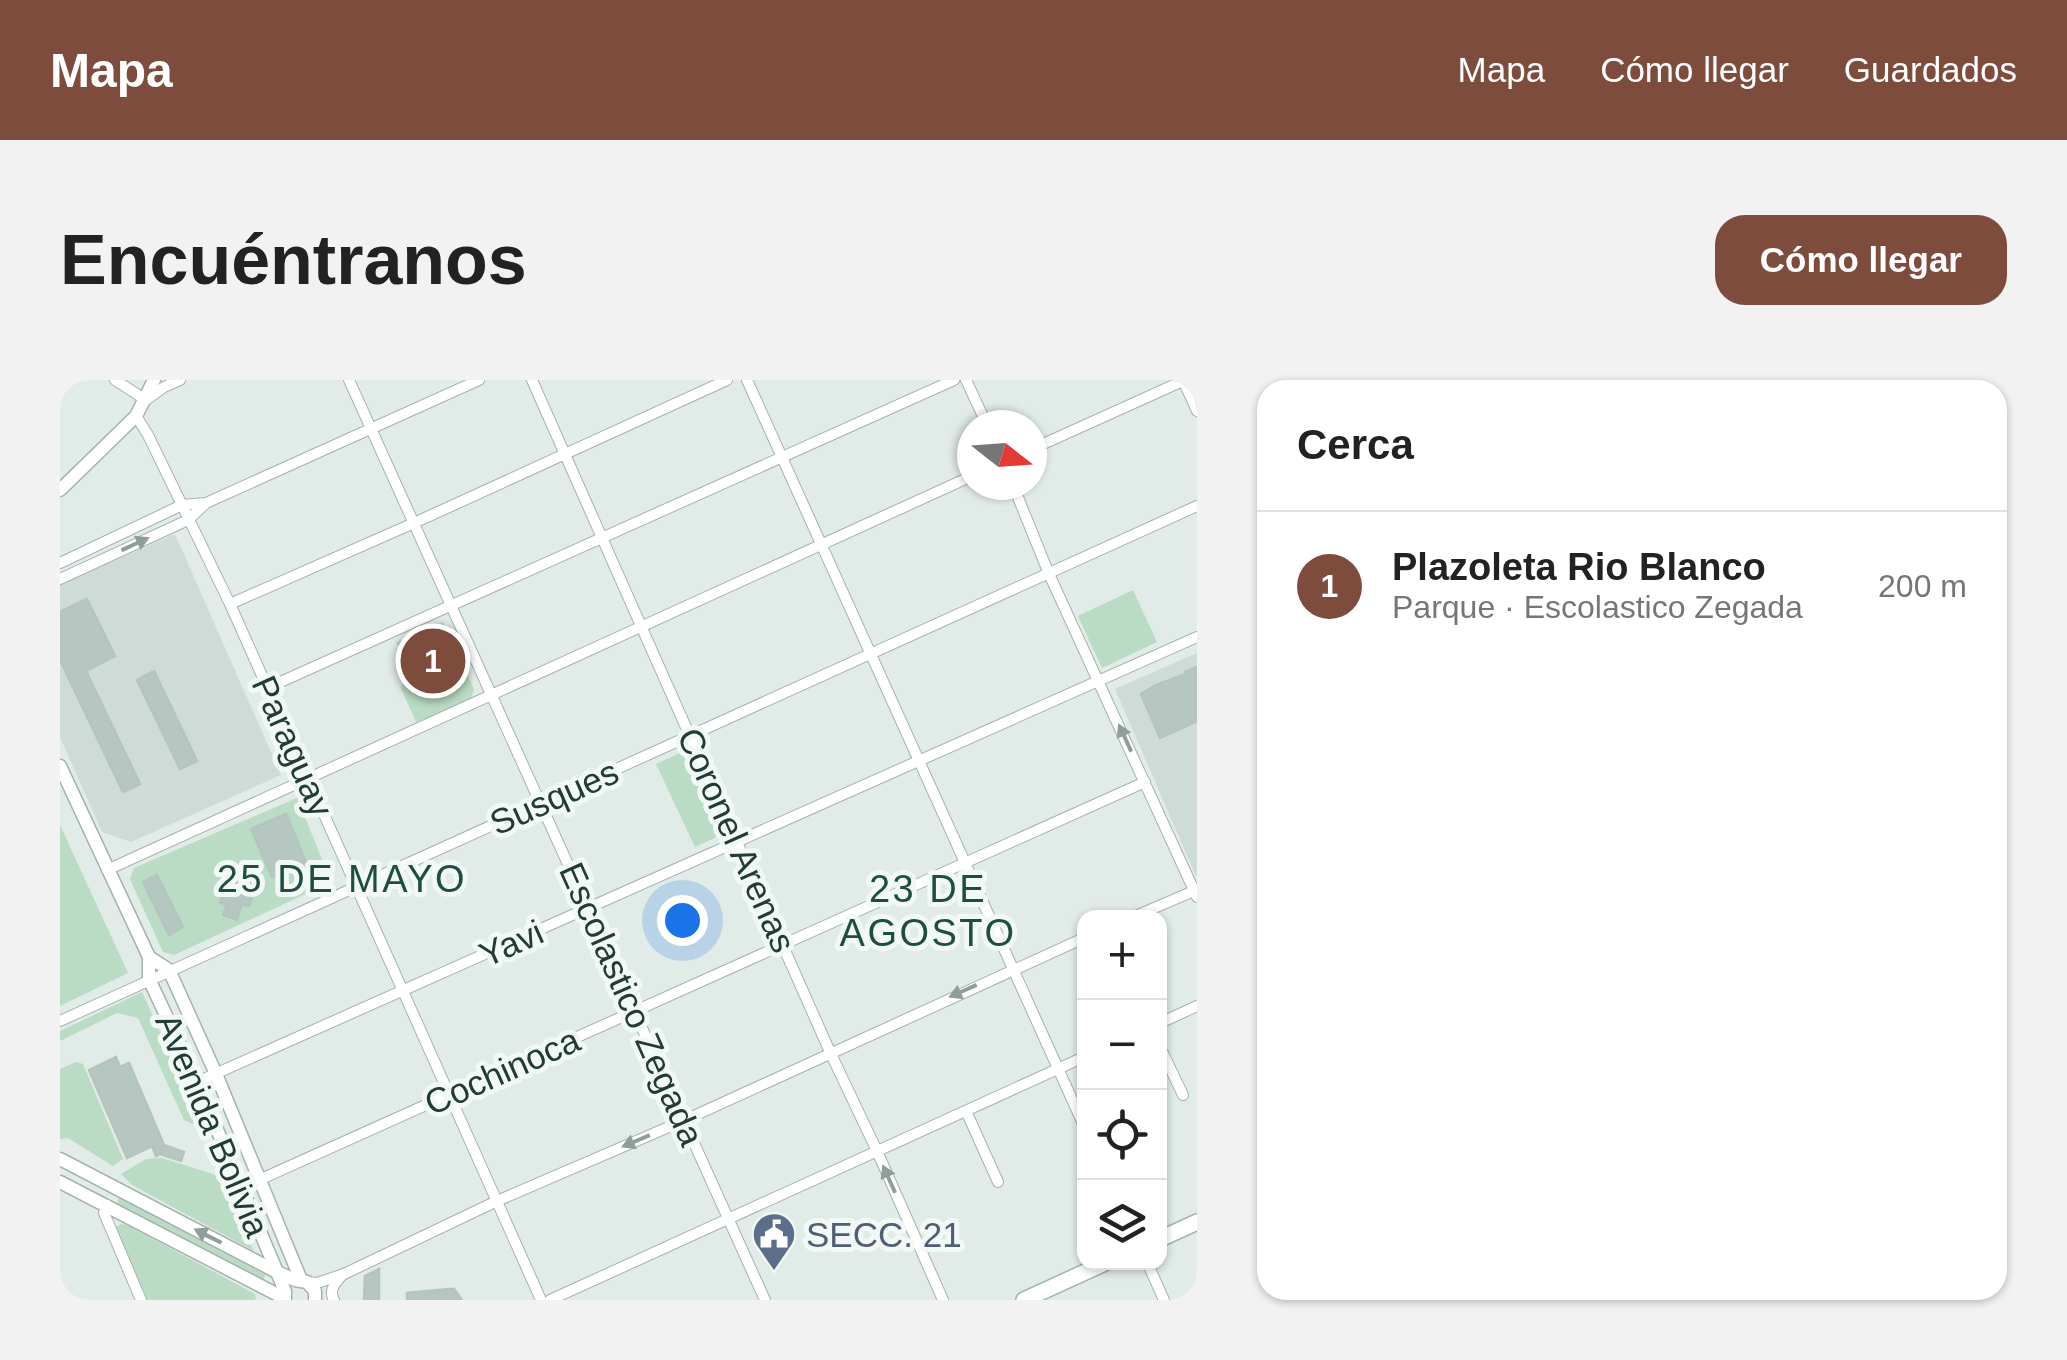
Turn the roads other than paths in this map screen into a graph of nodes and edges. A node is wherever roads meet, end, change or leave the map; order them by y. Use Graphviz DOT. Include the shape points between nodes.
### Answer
graph roads {
  1 [pos="115,380"];
  2 [pos="154,380"];
  3 [pos="180,380"];
  4 [pos="349,380"];
  5 [pos="479,380"];
  6 [pos="532,380"];
  7 [pos="727,380"];
  8 [pos="747,380"];
  9 [pos="954,380"];
  10 [pos="966,380"];
  11 [pos="1184,380"];
  12 [pos="146,400"];
  13 [pos="980,410"];
  14 [pos="1197,411"];
  15 [pos="136,416"];
  16 [pos="372,428"];
  17 [pos="1047,441"];
  18 [pos="564,453"];
  19 [pos="782,456"];
  20 [pos="957,483"];
  21 [pos="60,490"];
  22 [pos="1019,500"];
  23 [pos="206,503"];
  24 [pos="182,505"];
  25 [pos="1197,506"];
  26 [pos="188,520"];
  27 [pos="414,523"];
  28 [pos="602,538"];
  29 [pos="822,544"];
  30 [pos="60,562"];
  31 [pos="1049,574"];
  32 [pos="60,579"];
  33 [pos="230,604"];
  34 [pos="452,605"];
  35 [pos="642,626"];
  36 [pos="1197,637"];
  37 [pos="871,654"];
  38 [pos="1098,681"];
  39 [pos="267,688"];
  40 [pos="492,694"];
  41 [pos="690,735"];
  42 [pos="919,761"];
  43 [pos="60,766"];
  44 [pos="308,778"];
  45 [pos="1145,782"];
  46 [pos="541,803"];
  47 [pos="738,842"];
  48 [pos="965,863"];
  49 [pos="106,870"];
  50 [pos="356,886"];
  51 [pos="1196,892"];
  52 [pos="589,908"];
  53 [pos="1152,910"];
  54 [pos="1077,941"];
  55 [pos="784,944"];
  56 [pos="149,957"];
  57 [pos="1012,969"];
  58 [pos="169,970"];
  59 [pos="149,979"];
  60 [pos="403,991"];
  61 [pos="1197,1006"];
  62 [pos="635,1011"];
  63 [pos="1167,1020"];
  64 [pos="60,1021"];
  65 [pos="830,1052"];
  66 [pos="1077,1060"];
  67 [pos="1167,1062"];
  68 [pos="1058,1069"];
  69 [pos="216,1074"];
  70 [pos="197,1082"];
  71 [pos="449,1094"];
  72 [pos="1182,1094"];
  73 [pos="966,1111"];
  74 [pos="1077,1111"];
  75 [pos="684,1120"];
  76 [pos="877,1151"];
  77 [pos="60,1158"];
  78 [pos="260,1180"];
  79 [pos="60,1182"];
  80 [pos="998,1182"];
  81 [pos="242,1188"];
  82 [pos="496,1201"];
  83 [pos="107,1205"];
  84 [pos="727,1220"];
  85 [pos="1197,1222"];
  86 [pos="1167,1236"];
  87 [pos="1090,1270"];
  88 [pos="1151,1270"];
  89 [pos="276,1272"];
  90 [pos="344,1274"];
  91 [pos="301,1280"];
  92 [pos="284,1298"];
  93 [pos="317,1299"];
  94 [pos="142,1300"];
  95 [pos="334,1300"];
  96 [pos="541,1300"];
  97 [pos="550,1300"];
  98 [pos="764,1300"];
  99 [pos="943,1300"];
  100 [pos="1024,1300"];
  101 [pos="1164,1300"];
  1 -- 12 [label="street"];
  2 -- 12 [label="street"];
  3 -- 12 [label="street"];
  4 -- 16 [label="street, Escolastico Zegada"];
  5 -- 16 [label="street"];
  6 -- 18 [label="street, Coronel Arenas"];
  7 -- 18 [label="street"];
  8 -- 19 [label="street"];
  9 -- 19 [label="street"];
  10 -- 13 [label="street"];
  11 -- 14 [label="street"];
  11 -- 17 [label="street"];
  12 -- 15 [label="street"];
  15 -- 21 [label="street"];
  15 -- 24 [label="street, Paraguay"];
  16 -- 23 [label="street"];
  16 -- 27 [label="street, Escolastico Zegada"];
  18 -- 27 [label="street"];
  18 -- 28 [label="street, Coronel Arenas"];
  19 -- 28 [label="street"];
  19 -- 29 [label="street"];
  20 -- 29 [label="street"];
  22 -- 31 [label="street"];
  23 -- 24 [label="street"];
  23 -- 26 [label="street"];
  24 -- 26 [label="street, Paraguay"];
  24 -- 30 [label="street"];
  25 -- 31 [label="street, Susques"];
  32 -- 26 [label="street, one-way"];
  26 -- 33 [label="street, Paraguay"];
  27 -- 33 [label="street"];
  27 -- 34 [label="street, Escolastico Zegada"];
  28 -- 34 [label="street"];
  28 -- 35 [label="street, Coronel Arenas"];
  29 -- 35 [label="street"];
  29 -- 37 [label="street"];
  31 -- 37 [label="street, Susques"];
  31 -- 38 [label="street"];
  33 -- 39 [label="street, Paraguay"];
  34 -- 39 [label="street"];
  34 -- 40 [label="street, Escolastico Zegada"];
  35 -- 40 [label="street"];
  35 -- 41 [label="street, Coronel Arenas"];
  36 -- 38 [label="street, Yavi"];
  37 -- 41 [label="street, Susques"];
  37 -- 42 [label="street"];
  38 -- 42 [label="street, Yavi"];
  45 -- 38 [label="street, one-way"];
  39 -- 44 [label="street, Paraguay"];
  40 -- 44 [label="street"];
  40 -- 46 [label="street, Escolastico Zegada"];
  41 -- 46 [label="street, Susques"];
  41 -- 47 [label="street, Coronel Arenas"];
  42 -- 47 [label="street, Yavi"];
  42 -- 48 [label="street"];
  43 -- 49 [label="street, Avenida Bolivia"];
  44 -- 49 [label="street"];
  44 -- 50 [label="street, Paraguay"];
  45 -- 48 [label="street, Cochinoca"];
  45 -- 51 [label="street"];
  46 -- 50 [label="street, Susques"];
  46 -- 52 [label="street, Escolastico Zegada"];
  47 -- 52 [label="street, Yavi"];
  47 -- 55 [label="street, Coronel Arenas"];
  48 -- 55 [label="street, Cochinoca"];
  48 -- 57 [label="street"];
  49 -- 56 [label="street, Avenida Bolivia"];
  50 -- 58 [label="street, Susques"];
  50 -- 60 [label="street, Paraguay"];
  51 -- 53 [label="street"];
  52 -- 60 [label="street, Yavi"];
  52 -- 62 [label="street, Escolastico Zegada"];
  54 -- 57 [label="street"];
  55 -- 62 [label="street, Cochinoca"];
  55 -- 65 [label="street, Coronel Arenas"];
  56 -- 58 [label="street, Avenida Bolivia"];
  56 -- 59 [label="street, Avenida Bolivia"];
  57 -- 65 [label="street, one-way"];
  57 -- 68 [label="street"];
  58 -- 59 [label="street, Susques"];
  58 -- 69 [label="street, Avenida Bolivia"];
  59 -- 64 [label="street, Susques"];
  59 -- 70 [label="street, Avenida Bolivia"];
  60 -- 69 [label="street, Yavi"];
  60 -- 71 [label="street, Paraguay"];
  61 -- 63 [label="street"];
  62 -- 71 [label="street, Cochinoca"];
  62 -- 75 [label="street, Escolastico Zegada"];
  65 -- 75 [label="street"];
  65 -- 76 [label="street, Coronel Arenas"];
  66 -- 68 [label="street"];
  67 -- 72 [label="street"];
  68 -- 73 [label="street"];
  68 -- 74 [label="street"];
  69 -- 70 [label="street, Yavi"];
  69 -- 78 [label="street, Avenida Bolivia"];
  70 -- 81 [label="street, Avenida Bolivia"];
  71 -- 78 [label="street, Cochinoca"];
  71 -- 82 [label="street, Paraguay"];
  73 -- 76 [label="street"];
  73 -- 80 [label="street"];
  75 -- 82 [label="street, one-way"];
  75 -- 84 [label="street, Escolastico Zegada"];
  76 -- 84 [label="street"];
  99 -- 76 [label="street, Coronel Arenas, one-way"];
  89 -- 77 [label="street, one-way"];
  78 -- 81 [label="street, Cochinoca"];
  78 -- 91 [label="street, Avenida Bolivia"];
  79 -- 83 [label="street"];
  81 -- 89 [label="street, Avenida Bolivia"];
  82 -- 90 [label="street"];
  82 -- 96 [label="street, Paraguay"];
  83 -- 92 [label="street"];
  83 -- 94 [label="street" via="104,1213"];
  84 -- 97 [label="street"];
  84 -- 98 [label="street, Escolastico Zegada"];
  85 -- 86 [label="main road"];
  87 -- 100 [label="main road"];
  88 -- 101 [label="street"];
  89 -- 91 [label="street"];
  89 -- 92 [label="street, Avenida Bolivia"];
  90 -- 91 [label="street" via="318,1283"];
  90 -- 95 [label="street" via="333,1288"];
  91 -- 92 [label="street" via="290,1282"];
  91 -- 93 [label="street, Avenida Bolivia"];
}
